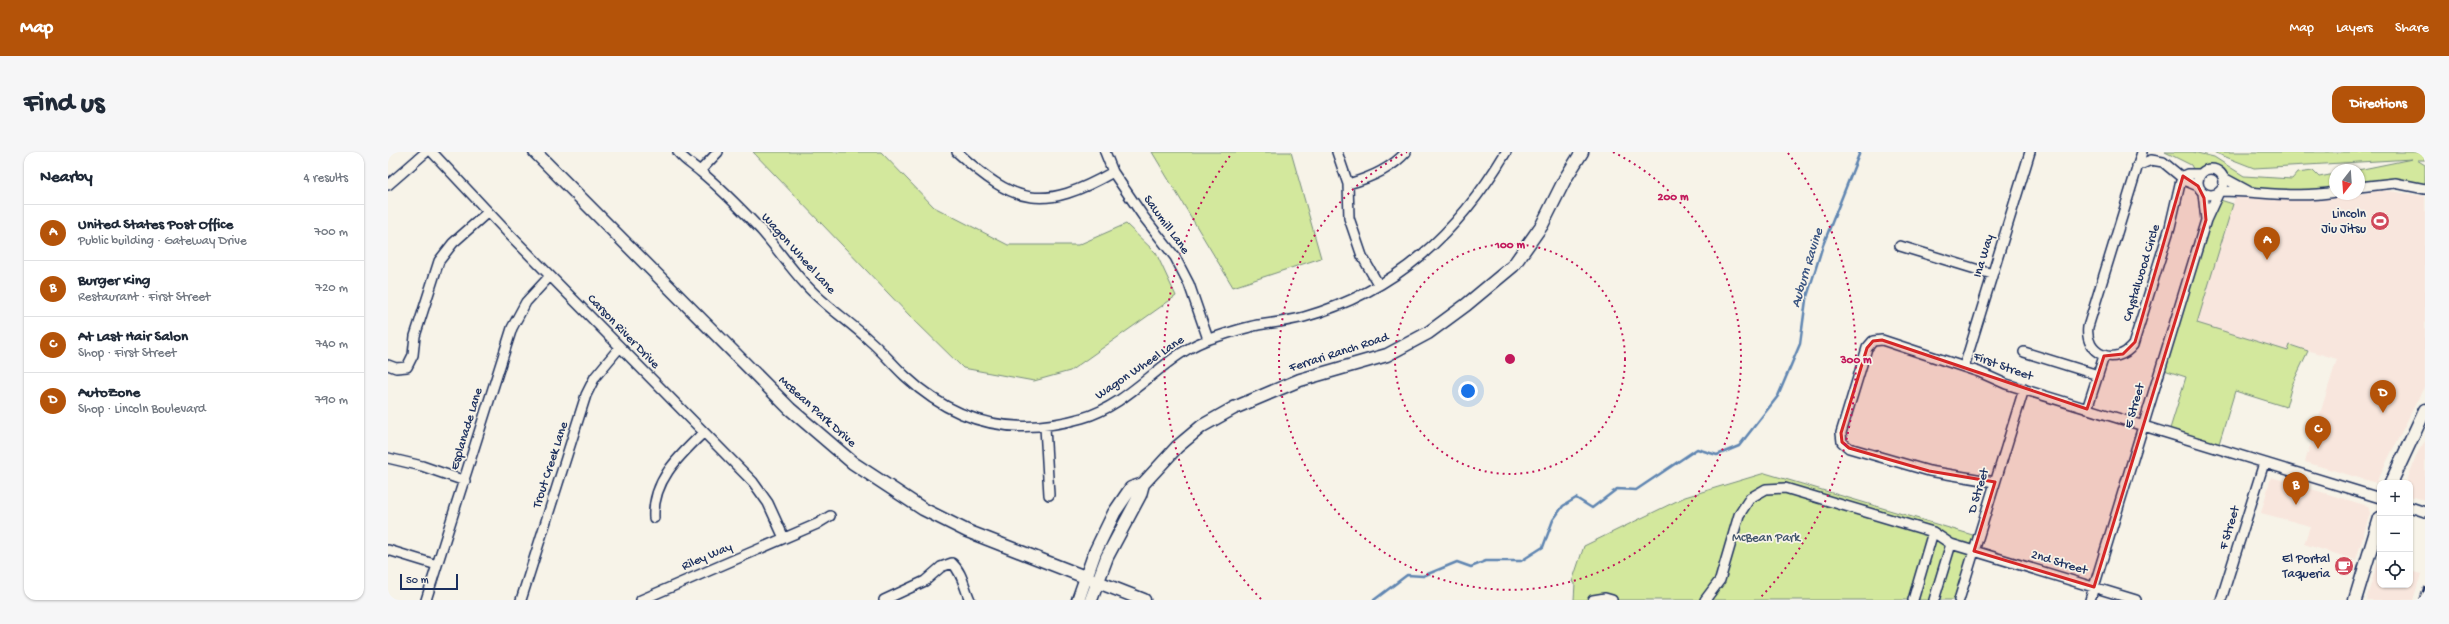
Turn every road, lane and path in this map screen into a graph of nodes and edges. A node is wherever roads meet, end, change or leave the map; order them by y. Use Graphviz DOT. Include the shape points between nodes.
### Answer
graph roads {
  1 [pos="426,152"];
  2 [pos="432,152"];
  3 [pos="535,152"];
  4 [pos="678,152"];
  5 [pos="718,152"];
  6 [pos="957,152"];
  7 [pos="1105,152"];
  8 [pos="1337,152"];
  9 [pos="1406,152"];
  10 [pos="1506,152"];
  11 [pos="1582,152"];
  12 [pos="2030,152"];
  13 [pos="2142,152"];
  14 [pos="2137,166"];
  15 [pos="700,171"];
  16 [pos="1113,172"];
  17 [pos="2200,174"];
  18 [pos="2183,176"];
  19 [pos="2224,178"];
  20 [pos="1348,184"];
  21 [pos="388,185"];
  22 [pos="2365,186"];
  23 [pos="2200,189"];
  24 [pos="2425,189"];
  25 [pos="2250,191"];
  26 [pos="2219,193"];
  27 [pos="2329,193"];
  28 [pos="488,212"];
  29 [pos="2206,220"];
  30 [pos="1900,246"];
  31 [pos="1992,274"];
  32 [pos="550,276"];
  33 [pos="1378,284"];
  34 [pos="1208,339"];
  35 [pos="620,347"];
  36 [pos="2024,352"];
  37 [pos="2104,356"];
  38 [pos="388,365"];
  39 [pos="1964,367"];
  40 [pos="2098,375"];
  41 [pos="2024,389"];
  42 [pos="2087,409"];
  43 [pos="2425,410"];
  44 [pos="2144,426"];
  45 [pos="1045,427"];
  46 [pos="704,432"];
  47 [pos="388,458"];
  48 [pos="2264,463"];
  49 [pos="2392,480"];
  50 [pos="465,481"];
  51 [pos="1995,482"];
  52 [pos="1143,484"];
  53 [pos="1049,495"];
  54 [pos="2377,497"];
  55 [pos="2413,508"];
  56 [pos="2425,512"];
  57 [pos="830,516"];
  58 [pos="654,518"];
  59 [pos="2377,528"];
  60 [pos="1933,532"];
  61 [pos="784,538"];
  62 [pos="1951,544"];
  63 [pos="388,550"];
  64 [pos="1974,551"];
  65 [pos="437,565"];
  66 [pos="1086,578"];
  67 [pos="1098,582"];
  68 [pos="2094,587"];
  69 [pos="426,600"];
  70 [pos="522,600"];
  71 [pos="641,600"];
  72 [pos="884,600"];
  73 [pos="970,600"];
  74 [pos="1078,600"];
  75 [pos="1091,600"];
  76 [pos="1144,600"];
  77 [pos="1594,600"];
  78 [pos="1612,600"];
  79 [pos="1705,600"];
  80 [pos="1913,600"];
  81 [pos="1934,600"];
  82 [pos="1959,600"];
  83 [pos="2090,600"];
  84 [pos="2136,600"];
  85 [pos="2221,600"];
  86 [pos="2355,600"];
  1 -- 21 [label="street"];
  2 -- 28 [label="street, Carson River Drive"];
  3 -- 66 [label="main road, McBean Park Drive" via="790,409 853,463 923,509 987,541"];
  4 -- 15 [label="street, Wagon Wheel Lane"];
  5 -- 15 [label="street"];
  6 -- 16 [label="street" via="983,176 1008,191 1037,198 1063,196 1092,185"];
  7 -- 16 [label="street, Sawmill Lane"];
  8 -- 20 [label="street"];
  9 -- 20 [label="street" via="1398,162"];
  10 -- 33 [label="street, Wagon Wheel Lane" via="1486,186 1433,248 1401,272"];
  11 -- 52 [label="main road, Ferrari Ranch Road" via="1542,225 1512,266 1466,305 1428,333 1387,355 1300,380 1234,408 1202,426"];
  12 -- 31 [label="street, Ina Way"];
  13 -- 14 [label="street"];
  14 -- 18 [label="street" via="2158,160"];
  14 -- 37 [label="street" via="2088,327 2087,336 2092,348"];
  15 -- 45 [label="street, Wagon Wheel Lane" via="760,230 808,287 925,393 967,417 997,424"];
  16 -- 34 [label="street, Sawmill Lane" via="1175,256"];
  17 -- 18 [label="street"];
  17 -- 19 [label="street" via="2205,170 2215,169"];
  17 -- 23 [label="street"];
  18 -- 23 [label="street"];
  18 -- 37 [label="street, Crystalwood Circle" via="2134,342 2123,354 2114,357"];
  19 -- 25 [label="street"];
  19 -- 26 [label="street" via="2224,185"];
  20 -- 33 [label="street" via="1349,218 1362,256"];
  22 -- 24 [label="street" via="2395,183"];
  23 -- 26 [label="street" via="2211,195"];
  23 -- 29 [label="street, E Street"];
  25 -- 26 [label="street"];
  25 -- 27 [label="street" via="2299,196"];
  26 -- 29 [label="street, E Street"];
  28 -- 32 [label="street, Carson River Drive"];
  28 -- 38 [label="street" via="453,243 440,261 414,336 413,355 407,367 396,368"];
  29 -- 44 [label="street, E Street"];
  30 -- 31 [label="street"];
  31 -- 39 [label="street, Ina Way"];
  32 -- 35 [label="street, Carson River Drive"];
  32 -- 50 [label="street, Esplanade Lane" via="526,302 512,328"];
  33 -- 34 [label="street, Wagon Wheel Lane" via="1357,298 1330,309"];
  34 -- 45 [label="street, Wagon Wheel Lane" via="1179,356 1113,405 1086,418"];
  35 -- 46 [label="street, Carson River Drive"];
  35 -- 70 [label="street, Trout Creek Lane" via="595,377 586,395"];
  36 -- 40 [label="street"];
  37 -- 40 [label="street"];
  39 -- 41 [label="street, First Street"];
  39 -- 51 [label="street, First Street" via="1882,340 1873,341 1867,348 1841,433 1842,442 1849,448 1929,471"];
  40 -- 42 [label="street"];
  41 -- 42 [label="street, First Street"];
  41 -- 51 [label="street, D Street"];
  42 -- 44 [label="street, First Street"];
  43 -- 49 [label="main road"];
  44 -- 48 [label="street, First Street"];
  44 -- 68 [label="street, E Street"];
  45 -- 53 [label="street"];
  46 -- 58 [label="street" via="675,460 666,473 653,505"];
  46 -- 61 [label="street, Carson River Drive" via="753,482 768,503"];
  47 -- 50 [label="street" via="422,466"];
  48 -- 54 [label="street, First Street"];
  48 -- 85 [label="street, F Street"];
  50 -- 65 [label="street, Esplanade Lane"];
  51 -- 64 [label="street, D Street"];
  52 -- 66 [label="main road, Ferrari Ranch Road" via="1131,488 1114,513 1095,552"];
  52 -- 67 [label="main road, Ferrari Ranch Road" via="1140,495 1106,557"];
  55 -- 56 [label="street"];
  57 -- 61 [label="street, Riley Way"];
  59 -- 86 [label="main road"];
  60 -- 62 [label="street, 2nd Street"];
  60 -- 79 [label="street, 2nd Street" via="1785,488 1766,489 1750,498 1739,515 1720,580"];
  60 -- 80 [label="street"];
  61 -- 71 [label="street, Riley Way"];
  62 -- 64 [label="street, 2nd Street"];
  62 -- 81 [label="street"];
  63 -- 65 [label="street"];
  64 -- 68 [label="street, 2nd Street"];
  64 -- 82 [label="street, D Street"];
  65 -- 69 [label="street, Esplanade Lane"];
  66 -- 67 [label="main road, McBean Park Drive"];
  66 -- 74 [label="main road, Ferrari Ranch Road"];
  67 -- 75 [label="main road, Ferrari Ranch Road"];
  67 -- 76 [label="main road, McBean Park Drive"];
  68 -- 83 [label="street, E Street"];
  68 -- 84 [label="street, 2nd Street"];
  72 -- 73 [label="street" via="925,581 941,567 952,563 959,570"];
  77 -- 78 [label="street"];
}
